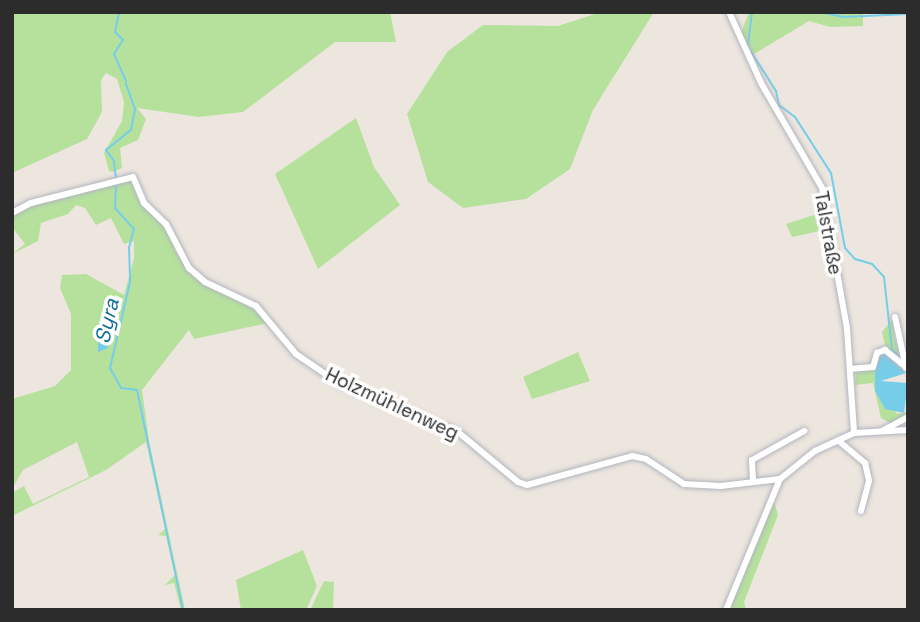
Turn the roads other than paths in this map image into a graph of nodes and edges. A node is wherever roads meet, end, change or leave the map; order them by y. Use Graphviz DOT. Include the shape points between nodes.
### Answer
graph roads {
  1 [pos="729,12"];
  2 [pos="12,213"];
  3 [pos="895,317"];
  4 [pos="907,368"];
  5 [pos="850,369"];
  6 [pos="908,417"];
  7 [pos="908,430"];
  8 [pos="804,431"];
  9 [pos="882,432"];
  10 [pos="854,433"];
  11 [pos="840,442"];
  12 [pos="780,479"];
  13 [pos="753,480"];
  14 [pos="861,511"];
  15 [pos="726,610"];
  1 -- 5 [label="street, Talstraße" via="761,83 822,188"];
  2 -- 13 [label="street, Holzmühlenweg" via="133,177 144,203 166,224 189,268 205,282 256,306 312,366 405,414 458,432 518,482 527,485 632,456 646,459 684,484 721,486"];
  3 -- 4 [label="street"];
  4 -- 5 [label="street" via="885,350 877,353 873,367"];
  5 -- 10 [label="street, Talstraße"];
  6 -- 9 [label="street"];
  7 -- 9 [label="street"];
  8 -- 13 [label="street" via="752,460"];
  9 -- 10 [label="street"];
  10 -- 11 [label="street"];
  11 -- 12 [label="street" via="805,457"];
  11 -- 14 [label="street" via="865,463 869,481"];
  12 -- 13 [label="street, Holzmühlenweg"];
  12 -- 15 [label="street"];
}
